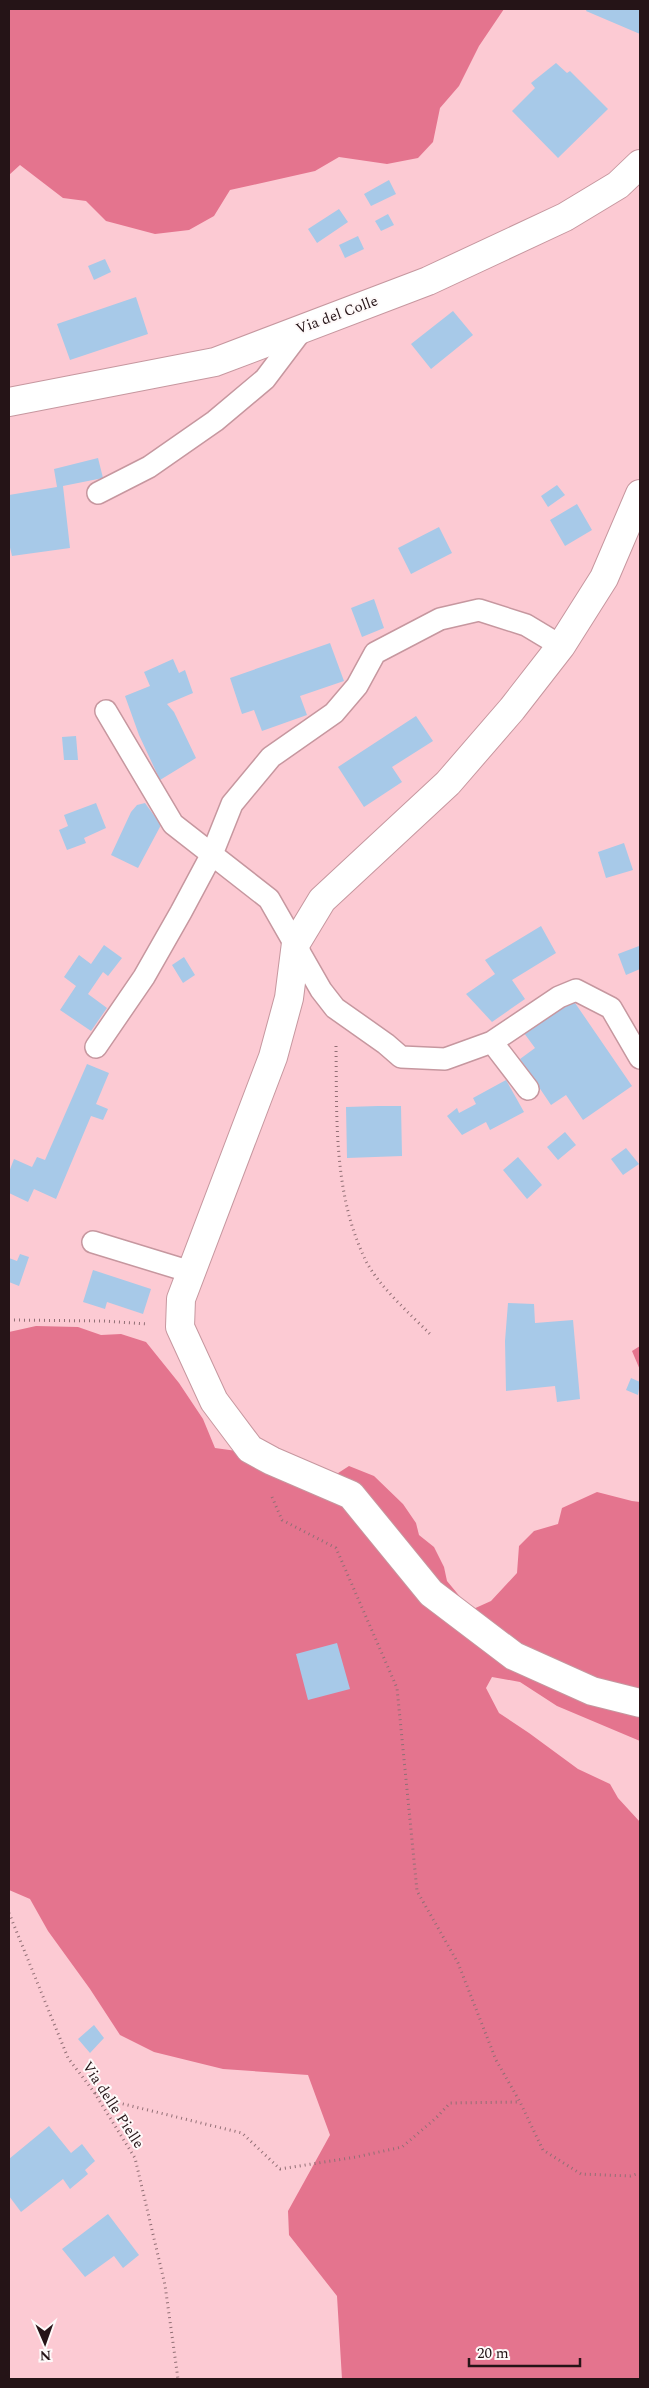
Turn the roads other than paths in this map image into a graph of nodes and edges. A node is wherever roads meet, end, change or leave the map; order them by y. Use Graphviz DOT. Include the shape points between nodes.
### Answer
graph roads {
  1 [pos="640,164"];
  2 [pos="305,326"];
  3 [pos="9,402"];
  4 [pos="98,492"];
  5 [pos="640,494"];
  6 [pos="561,646"];
  7 [pos="106,711"];
  8 [pos="212,854"];
  9 [pos="296,943"];
  10 [pos="492,1042"];
  11 [pos="96,1047"];
  12 [pos="640,1058"];
  13 [pos="528,1089"];
  14 [pos="93,1242"];
  15 [pos="191,1272"];
  16 [pos="640,1704"];
  1 -- 2 [label="street, Via del Colle" via="618,186 566,217 428,281"];
  2 -- 3 [label="street, Via del Colle" via="215,362"];
  2 -- 4 [label="lane" via="265,379 215,421 149,467"];
  5 -- 6 [label="street" via="604,578"];
  6 -- 8 [label="lane" via="526,625 478,610 440,619 375,653 357,686 334,713 271,757 232,804"];
  6 -- 9 [label="street" via="448,783 322,900"];
  7 -- 8 [label="lane" via="173,824"];
  8 -- 9 [label="lane" via="269,899"];
  8 -- 11 [label="lane" via="144,977"];
  9 -- 10 [label="lane" via="321,990 335,1008 401,1057 445,1059"];
  9 -- 15 [label="street" via="290,998 273,1057"];
  10 -- 12 [label="lane" via="559,997 576,990 611,1008"];
  10 -- 13 [label="lane"];
  14 -- 15 [label="lane"];
  15 -- 16 [label="street" via="182,1299 180,1327 214,1401 250,1449 351,1494 430,1593 514,1656 592,1691"];
}
